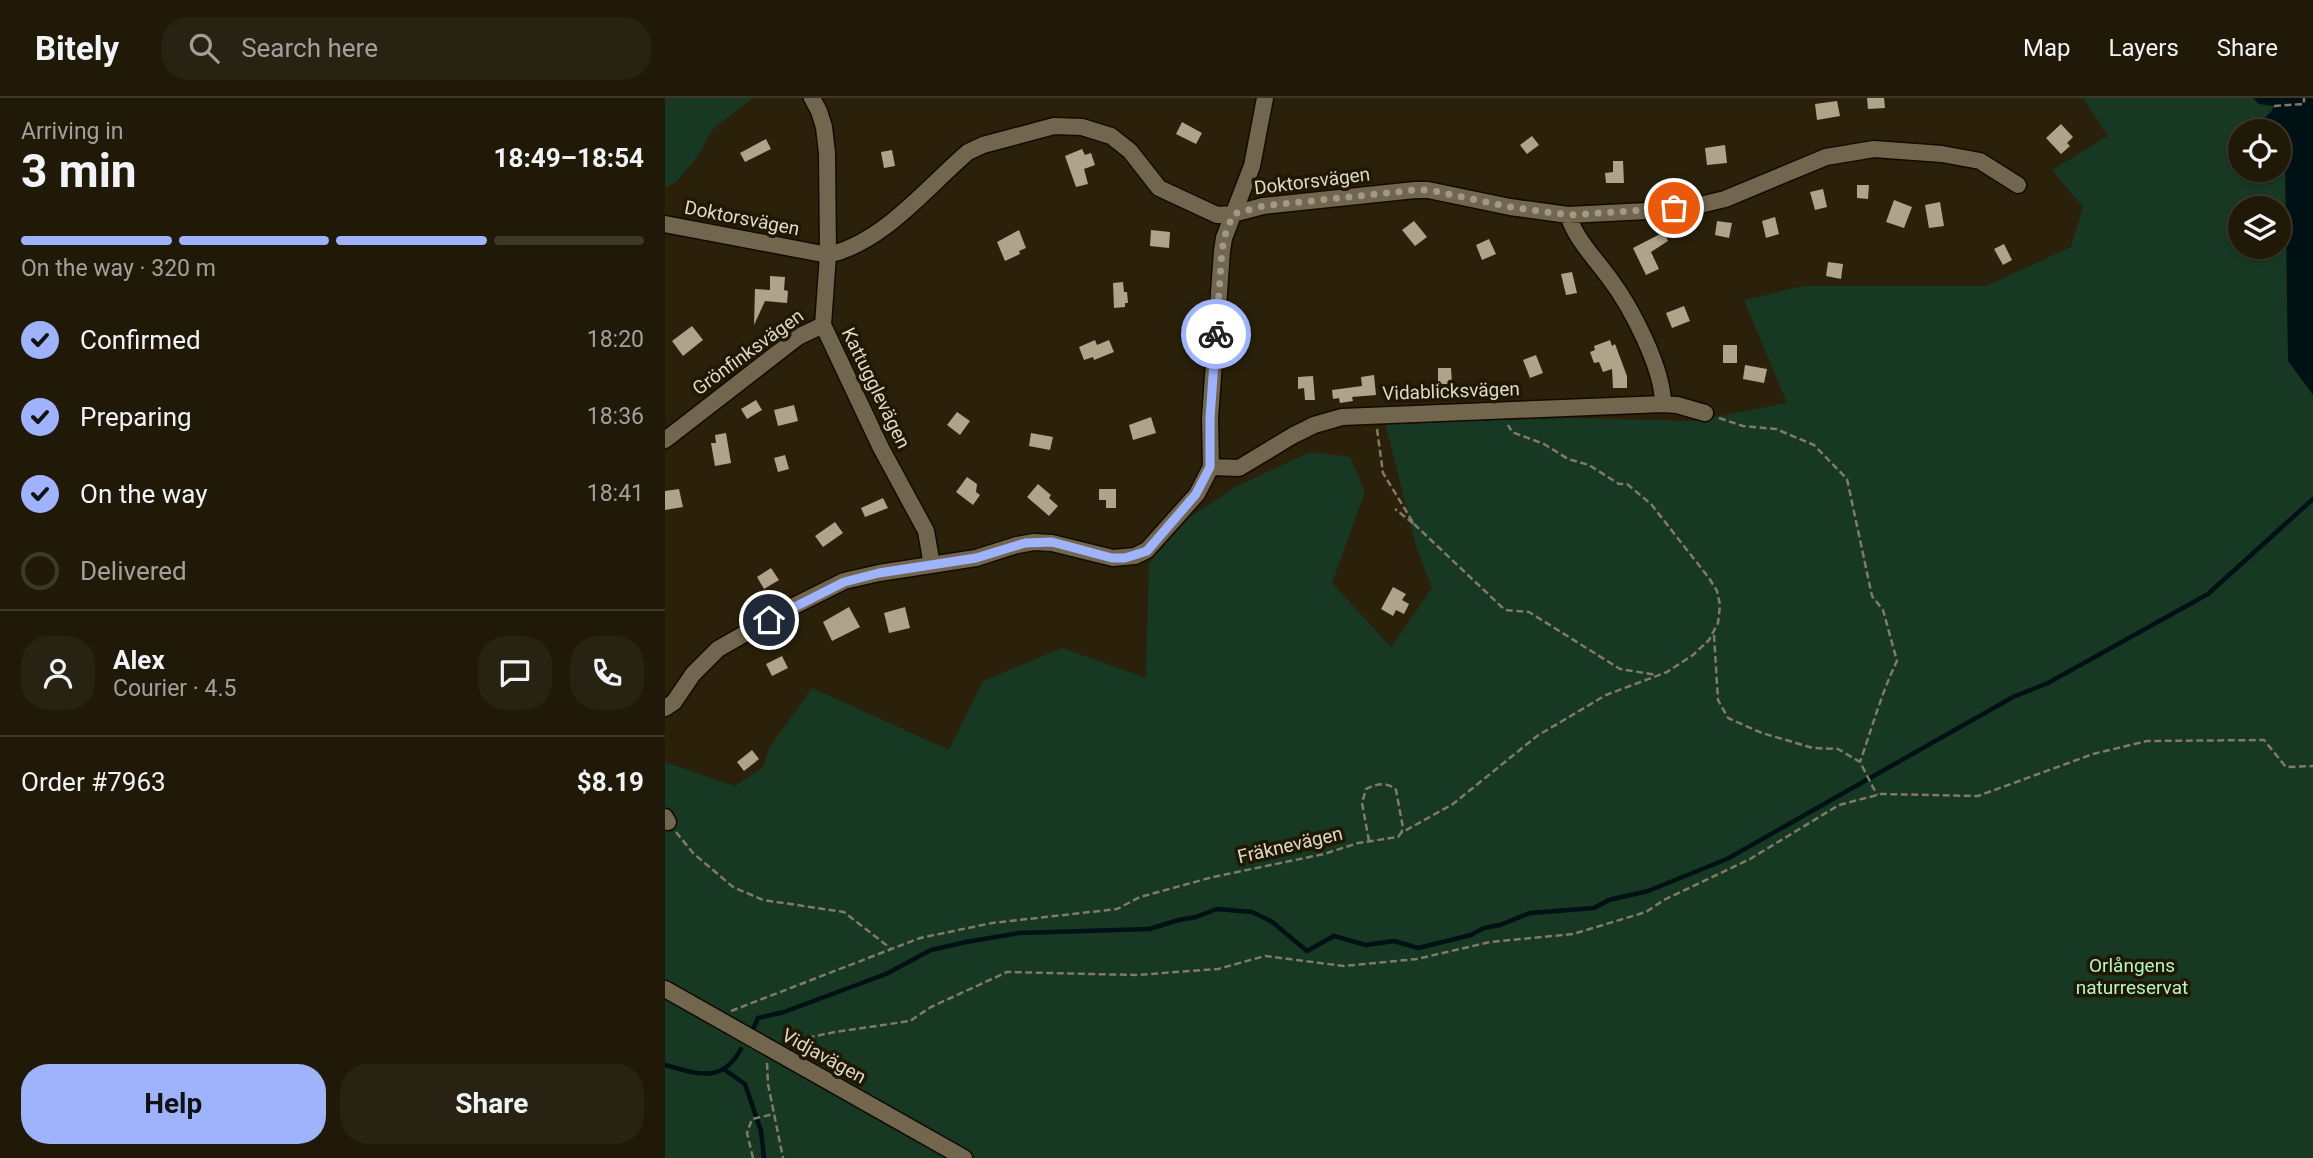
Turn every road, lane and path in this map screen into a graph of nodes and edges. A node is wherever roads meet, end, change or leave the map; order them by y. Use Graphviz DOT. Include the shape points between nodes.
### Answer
graph roads {
  1 [pos="812,98"];
  2 [pos="1265,98"];
  3 [pos="2304,98"];
  4 [pos="2304,104"];
  5 [pos="2274,106"];
  6 [pos="2304,109"];
  7 [pos="2018,185"];
  8 [pos="1233,214"];
  9 [pos="1569,215"];
  10 [pos="665,224"];
  11 [pos="828,255"];
  12 [pos="823,325"];
  13 [pos="1663,404"];
  14 [pos="1499,410"];
  15 [pos="1705,413"];
  16 [pos="1375,415"];
  17 [pos="665,440"];
  18 [pos="1210,467"];
  19 [pos="1395,509"];
  20 [pos="1414,524"];
  21 [pos="932,565"];
  22 [pos="1714,633"];
  23 [pos="1657,675"];
  24 [pos="665,708"];
  25 [pos="1860,762"];
  26 [pos="2313,766"];
  27 [pos="1877,794"];
  28 [pos="666,820"];
  29 [pos="1401,833"];
  30 [pos="1369,841"];
  31 [pos="890,948"];
  32 [pos="665,989"];
  33 [pos="713,1018"];
  34 [pos="766,1047"];
  35 [pos="774,1114"];
  36 [pos="753,1158"];
  37 [pos="783,1158"];
  38 [pos="964,1158"];
  1 -- 11 [label="street, Kattugglevägen" via="824,127 827,153"];
  2 -- 8 [label="street" via="1257,148"];
  3 -- 4 [label="path"];
  4 -- 5 [label="path"];
  4 -- 6 [label="path"];
  7 -- 9 [label="street, Doktorsvägen" via="1980,161 1899,149 1865,149 1826,157 1755,188 1700,205"];
  8 -- 9 [label="street, Doktorsvägen" via="1263,206 1429,190"];
  8 -- 11 [label="street, Doktorsvägen" via="1217,215 1159,188 1130,151 1111,136 1095,129 1054,126 968,152 868,238"];
  8 -- 18 [label="street" via="1219,274"];
  9 -- 13 [label="street" via="1573,231 1635,319 1655,366"];
  10 -- 11 [label="street, Doktorsvägen"];
  11 -- 12 [label="street, Kattugglevägen"];
  12 -- 17 [label="street, Grönfinksvägen" via="798,337"];
  12 -- 21 [label="street, Kattugglevägen" via="926,531"];
  13 -- 14 [label="street, Vidablicksvägen"];
  13 -- 15 [label="street, Vidablicksvägen"];
  14 -- 16 [label="street, Vidablicksvägen"];
  14 -- 22 [label="path" via="1512,432 1627,484 1651,505 1717,591 1720,605"];
  15 -- 25 [label="path" via="1743,426 1776,429 1814,445 1847,479 1872,596 1882,610 1897,661"];
  16 -- 18 [label="street, Vidablicksvägen" via="1326,421 1239,468"];
  16 -- 20 [label="path" via="1383,473"];
  18 -- 21 [label="street" via="1181,514 1141,554 1112,558 1052,542 1034,542"];
  19 -- 20 [label="path"];
  20 -- 23 [label="path" via="1505,610 1528,612 1620,669"];
  21 -- 24 [label="street" via="844,582 790,608 718,649"];
  22 -- 23 [label="path, Fräknevägen" via="1680,666"];
  22 -- 25 [label="path" via="1718,700 1728,718 1813,748 1838,749"];
  23 -- 29 [label="path, Fräknevägen" via="1606,695 1537,736 1453,804"];
  25 -- 27 [label="path"];
  26 -- 27 [label="path" via="2286,767 2264,740 2147,741 2093,754 1978,796"];
  27 -- 34 [label="path" via="1839,805 1750,859 1646,912 1573,934 1490,942 1417,959 1344,966 1265,956 1218,969 1136,975 1007,972 910,1021"];
  28 -- 31 [label="path" via="693,853 733,887 763,900 844,912"];
  29 -- 30 [label="path, Fräknevägen"];
  29 -- 30 [label="path" via="1396,790 1380,784 1366,789 1362,803"];
  30 -- 31 [label="path, Fräknevägen" via="1213,877 1140,897 1117,909 992,923 920,937"];
  31 -- 33 [label="path, Fräknevägen"];
  32 -- 33 [label="street, Vidjavägen"];
  33 -- 34 [label="street, Vidjavägen"];
  34 -- 35 [label="path"];
  34 -- 38 [label="street, Vidjavägen"];
  35 -- 36 [label="path" via="752,1119 747,1133"];
  35 -- 37 [label="path"];
}
